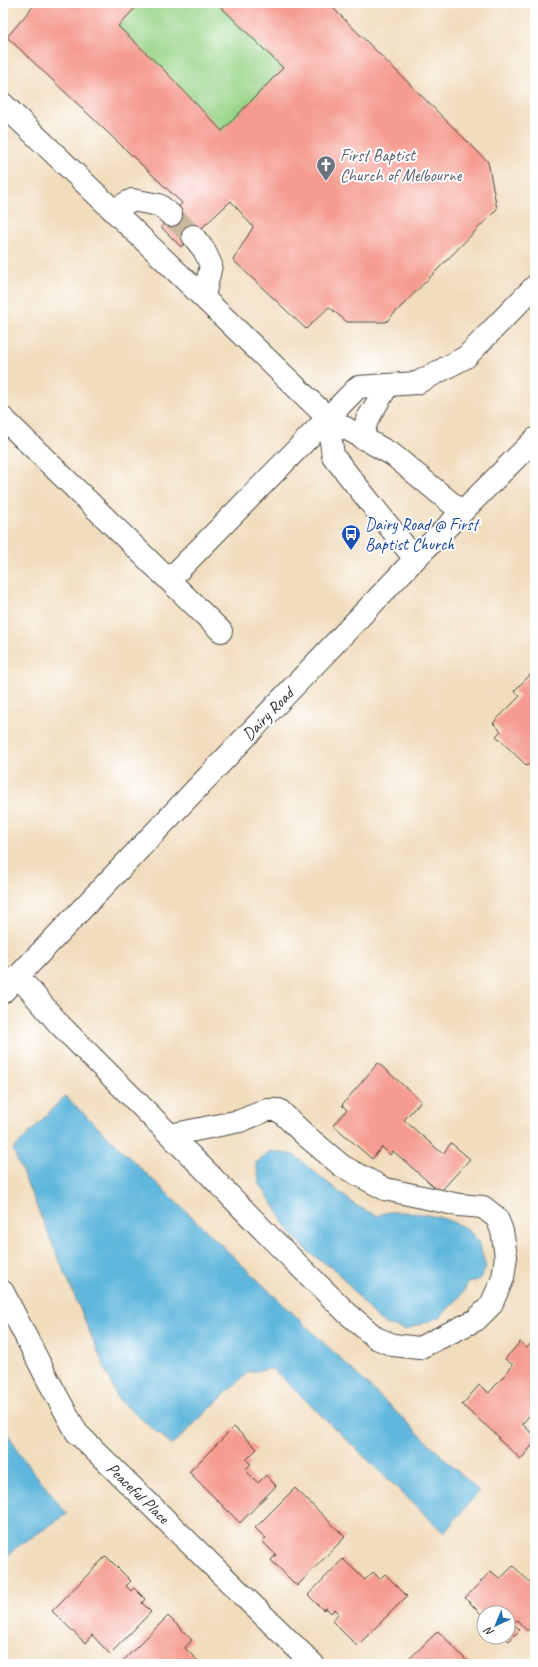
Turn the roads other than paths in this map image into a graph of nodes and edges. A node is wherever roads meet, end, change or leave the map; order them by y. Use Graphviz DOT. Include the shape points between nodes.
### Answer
graph roads {
  1 [pos="3,104"];
  2 [pos="113,210"];
  3 [pos="171,215"];
  4 [pos="193,236"];
  5 [pos="535,286"];
  6 [pos="204,297"];
  7 [pos="388,385"];
  8 [pos="3,418"];
  9 [pos="328,418"];
  10 [pos="362,438"];
  11 [pos="535,439"];
  12 [pos="462,512"];
  13 [pos="415,559"];
  14 [pos="169,580"];
  15 [pos="221,631"];
  16 [pos="18,976"];
  17 [pos="3,992"];
  18 [pos="170,1135"];
  19 [pos="3,1292"];
  20 [pos="313,1664"];
  1 -- 2 [label="street"];
  2 -- 3 [label="street" via="132,200 159,206"];
  2 -- 6 [label="street"];
  4 -- 6 [label="street" via="211,265"];
  5 -- 7 [label="street" via="466,356 417,383"];
  6 -- 9 [label="street"];
  7 -- 9 [label="street" via="358,387"];
  7 -- 10 [label="street" via="367,420"];
  8 -- 14 [label="street"];
  9 -- 10 [label="street"];
  9 -- 13 [label="street" via="333,456"];
  9 -- 14 [label="street"];
  10 -- 12 [label="street" via="393,455"];
  11 -- 12 [label="street, Dairy Road"];
  12 -- 13 [label="street, Dairy Road"];
  13 -- 16 [label="street, Dairy Road"];
  14 -- 15 [label="street"];
  16 -- 17 [label="street, Dairy Road"];
  16 -- 18 [label="street" via="59,1024"];
  18 -- 18 [label="street" via="346,1312 376,1338 393,1345 419,1348 476,1320 491,1305 503,1278 506,1256 502,1230 497,1218 483,1207 459,1205 385,1189 342,1166 279,1110 267,1110 240,1121"];
  19 -- 20 [label="street, Peaceful Place" via="77,1433"];
}
